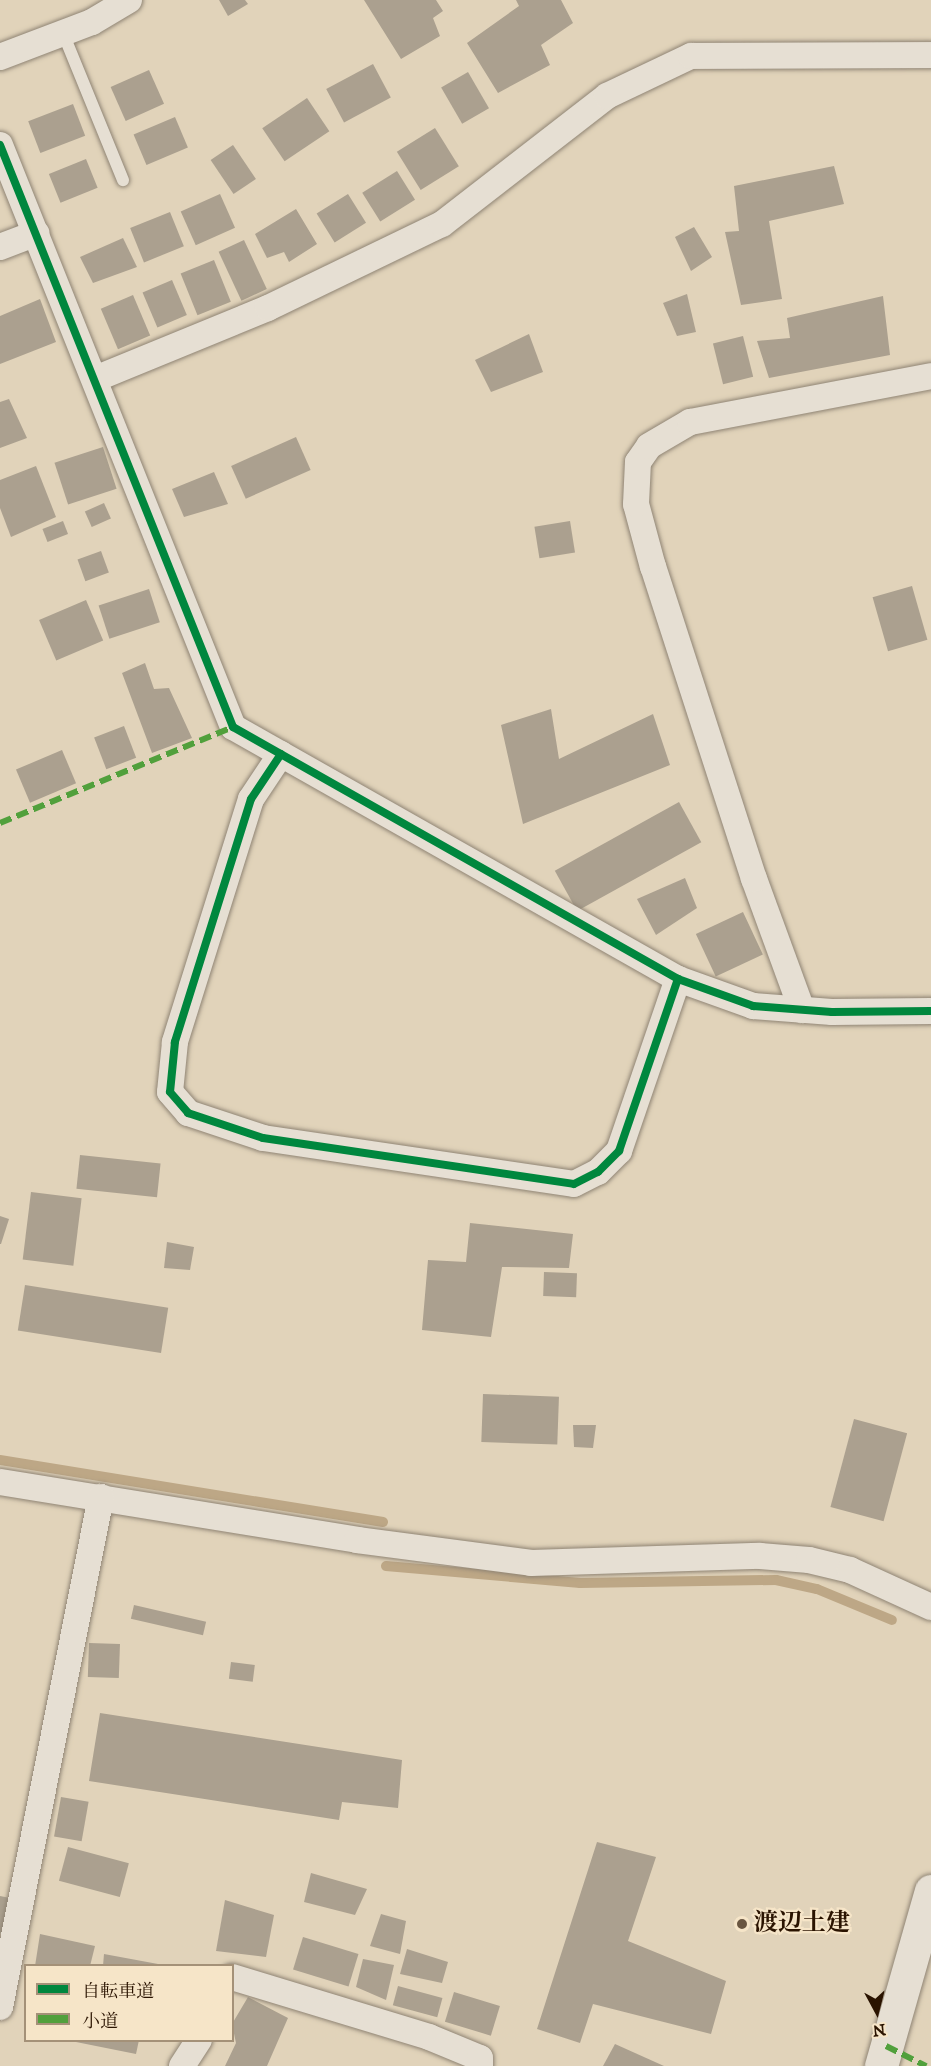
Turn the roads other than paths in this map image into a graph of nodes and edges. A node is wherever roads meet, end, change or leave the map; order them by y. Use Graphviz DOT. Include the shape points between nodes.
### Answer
graph roads {
  1 [pos="129,0"];
  2 [pos="63,33"];
  3 [pos="931,56"];
  4 [pos="0,57"];
  5 [pos="0,145"];
  6 [pos="123,180"];
  7 [pos="36,233"];
  8 [pos="0,247"];
  9 [pos="931,376"];
  10 [pos="95,379"];
  11 [pos="281,754"];
  12 [pos="678,979"];
  13 [pos="802,1010"];
  14 [pos="931,1011"];
  15 [pos="0,1482"];
  16 [pos="101,1497"];
  17 [pos="931,1607"];
  18 [pos="931,1891"];
  19 [pos="4,1954"];
  20 [pos="234,1978"];
  21 [pos="0,2007"];
  22 [pos="198,2042"];
  23 [pos="182,2066"];
  24 [pos="480,2066"];
  25 [pos="881,2066"];
  1 -- 2 [label="street"];
  2 -- 4 [label="street"];
  2 -- 6 [label="lane"];
  3 -- 10 [label="street" via="691,56 607,96 442,224 268,308"];
  5 -- 7 [label="street"];
  7 -- 8 [label="street"];
  7 -- 10 [label="street"];
  9 -- 13 [label="street" via="690,422 649,446 638,462 636,504 653,567 754,879"];
  10 -- 11 [label="street" via="233,727"];
  11 -- 12 [label="street"];
  11 -- 12 [label="street" via="250,799 176,1042 170,1092 188,1113 263,1137 574,1184 598,1172 619,1151"];
  12 -- 13 [label="street" via="753,1006"];
  13 -- 14 [label="street"];
  15 -- 16 [label="street"];
  16 -- 17 [label="street" via="357,1540 531,1563 760,1556 809,1560 850,1570"];
  16 -- 19 [label="street"];
  18 -- 25 [label="main road"];
  19 -- 21 [label="street"];
  20 -- 24 [label="street" via="429,2037 480,2058"];
  22 -- 23 [label="street"];
}
